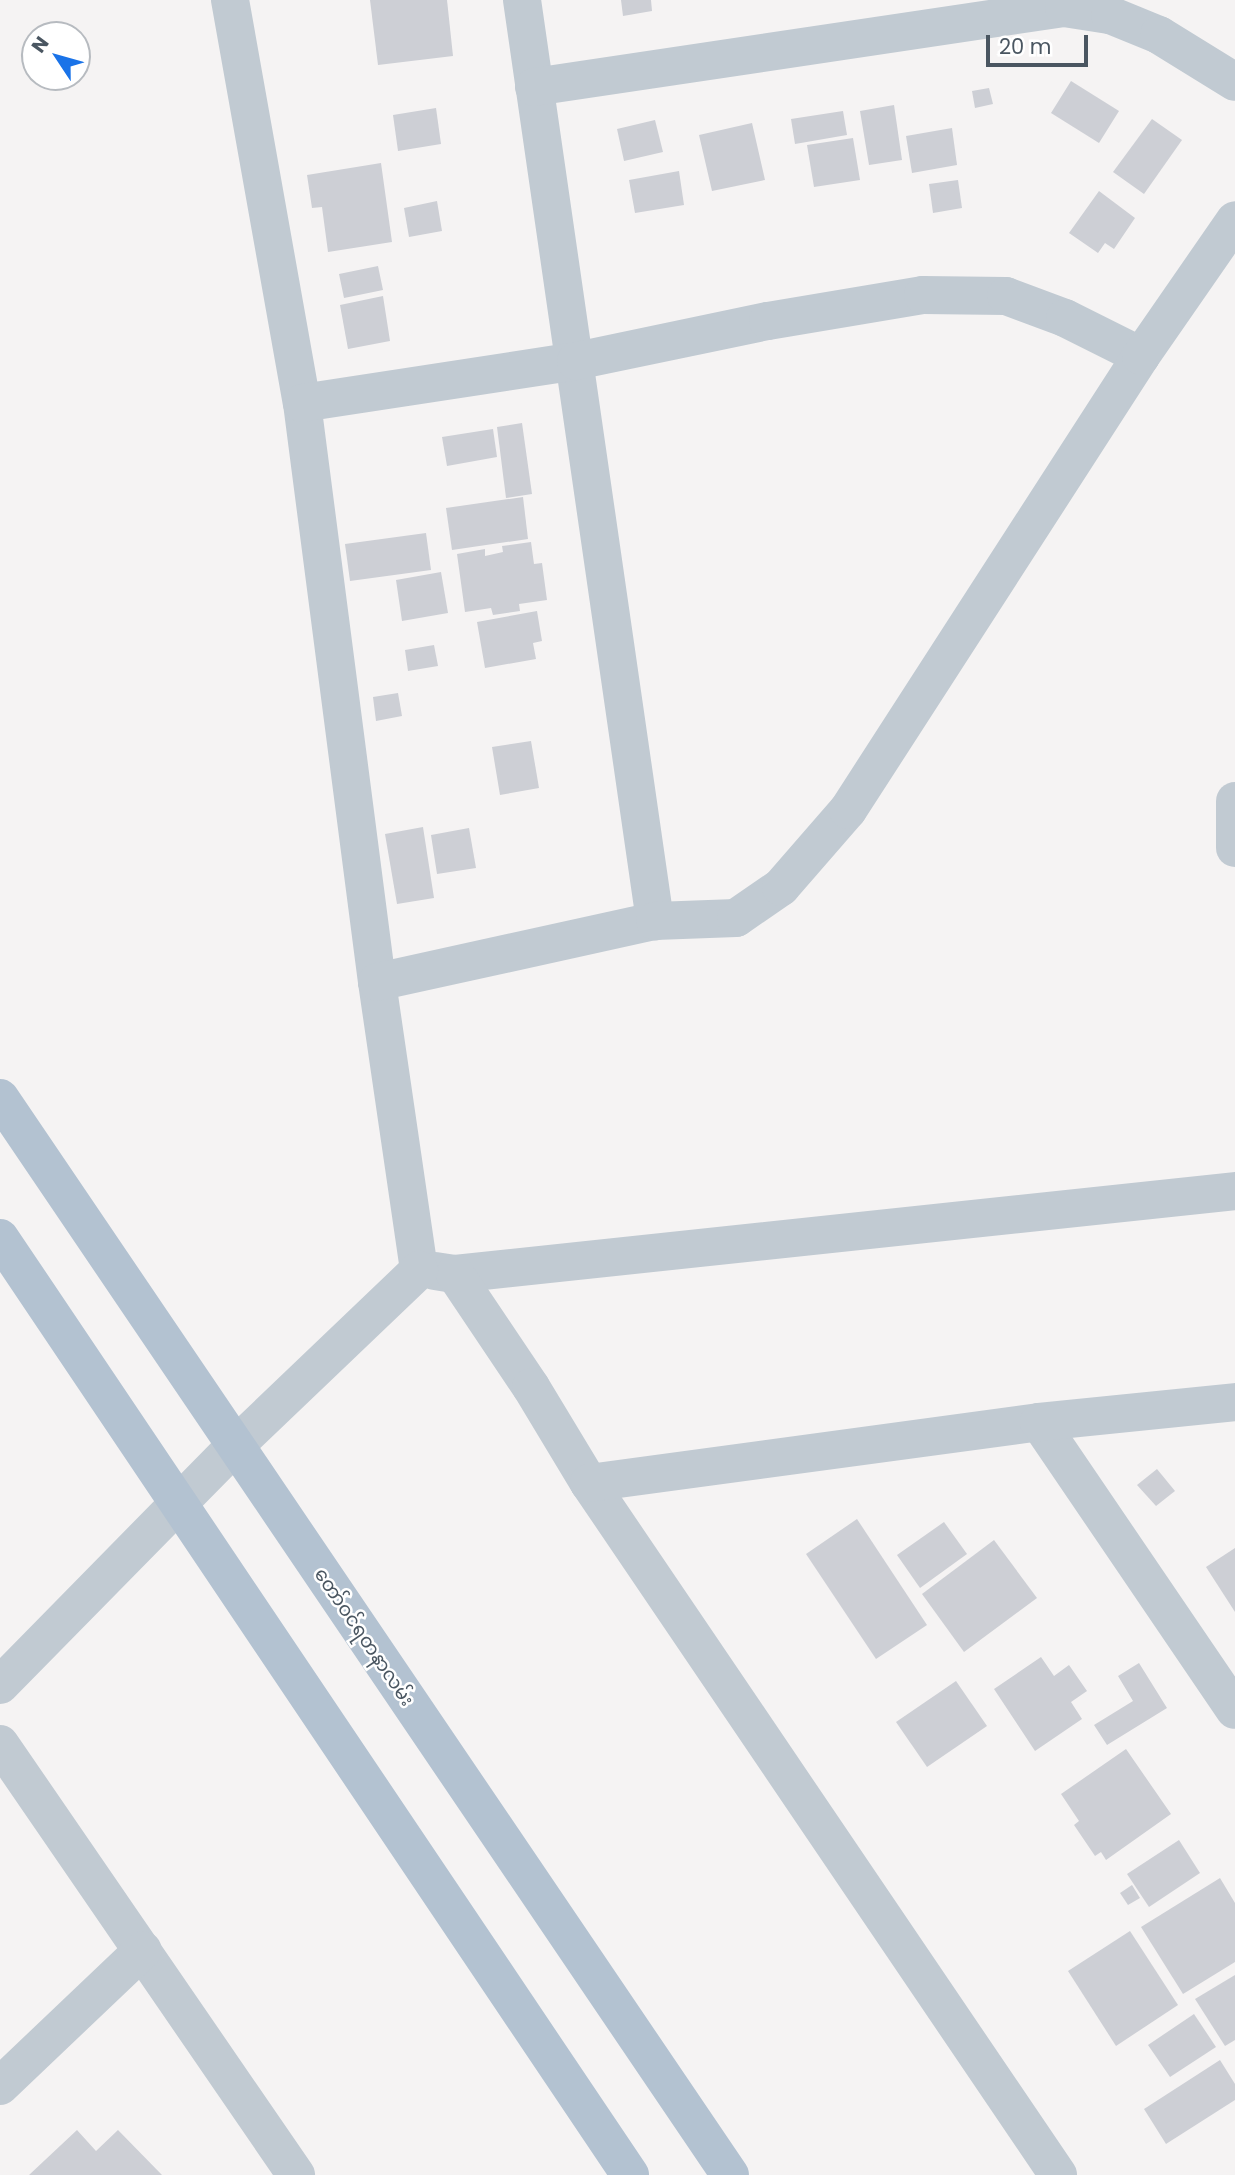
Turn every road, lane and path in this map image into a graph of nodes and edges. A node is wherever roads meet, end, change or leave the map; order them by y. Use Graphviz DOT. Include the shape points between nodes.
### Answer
graph roads {
  1 [pos="230,0"];
  2 [pos="522,0"];
  3 [pos="1235,82"];
  4 [pos="534,87"];
  5 [pos="1235,220"];
  6 [pos="1142,356"];
  7 [pos="576,361"];
  8 [pos="302,403"];
  9 [pos="1235,801"];
  10 [pos="1235,848"];
  11 [pos="655,921"];
  12 [pos="377,982"];
  13 [pos="0,1098"];
  14 [pos="1235,1191"];
  15 [pos="0,1238"];
  16 [pos="437,1272"];
  17 [pos="1235,1402"];
  18 [pos="1040,1422"];
  19 [pos="235,1446"];
  20 [pos="589,1483"];
  21 [pos="178,1506"];
  22 [pos="0,1685"];
  23 [pos="1235,1710"];
  24 [pos="0,1744"];
  25 [pos="144,1950"];
  26 [pos="0,2086"];
  27 [pos="296,2175"];
  28 [pos="630,2175"];
  29 [pos="730,2175"];
  30 [pos="1058,2175"];
  1 -- 8 [label="street"];
  2 -- 4 [label="street"];
  3 -- 4 [label="street" via="1159,35 1110,15 1064,8"];
  4 -- 7 [label="street"];
  5 -- 6 [label="street"];
  6 -- 7 [label="street" via="1065,318 1006,296 923,295"];
  6 -- 11 [label="street" via="839,819 781,887 736,918"];
  7 -- 8 [label="street"];
  7 -- 11 [label="street"];
  8 -- 12 [label="street"];
  9 -- 10 [label="street"];
  11 -- 12 [label="street"];
  12 -- 16 [label="street"];
  13 -- 19 [label="main road, တော်ဝင်ရတနာလမ်း"];
  14 -- 16 [label="street"];
  15 -- 21 [label="main road"];
  16 -- 19 [label="street"];
  16 -- 20 [label="street" via="531,1387"];
  17 -- 18 [label="street"];
  18 -- 20 [label="street"];
  18 -- 23 [label="street"];
  19 -- 21 [label="street"];
  19 -- 29 [label="main road, တော်ဝင်ရတနာလမ်း"];
  20 -- 30 [label="street"];
  21 -- 22 [label="street"];
  21 -- 28 [label="main road"];
  24 -- 25 [label="street"];
  25 -- 26 [label="street"];
  25 -- 27 [label="street"];
}
